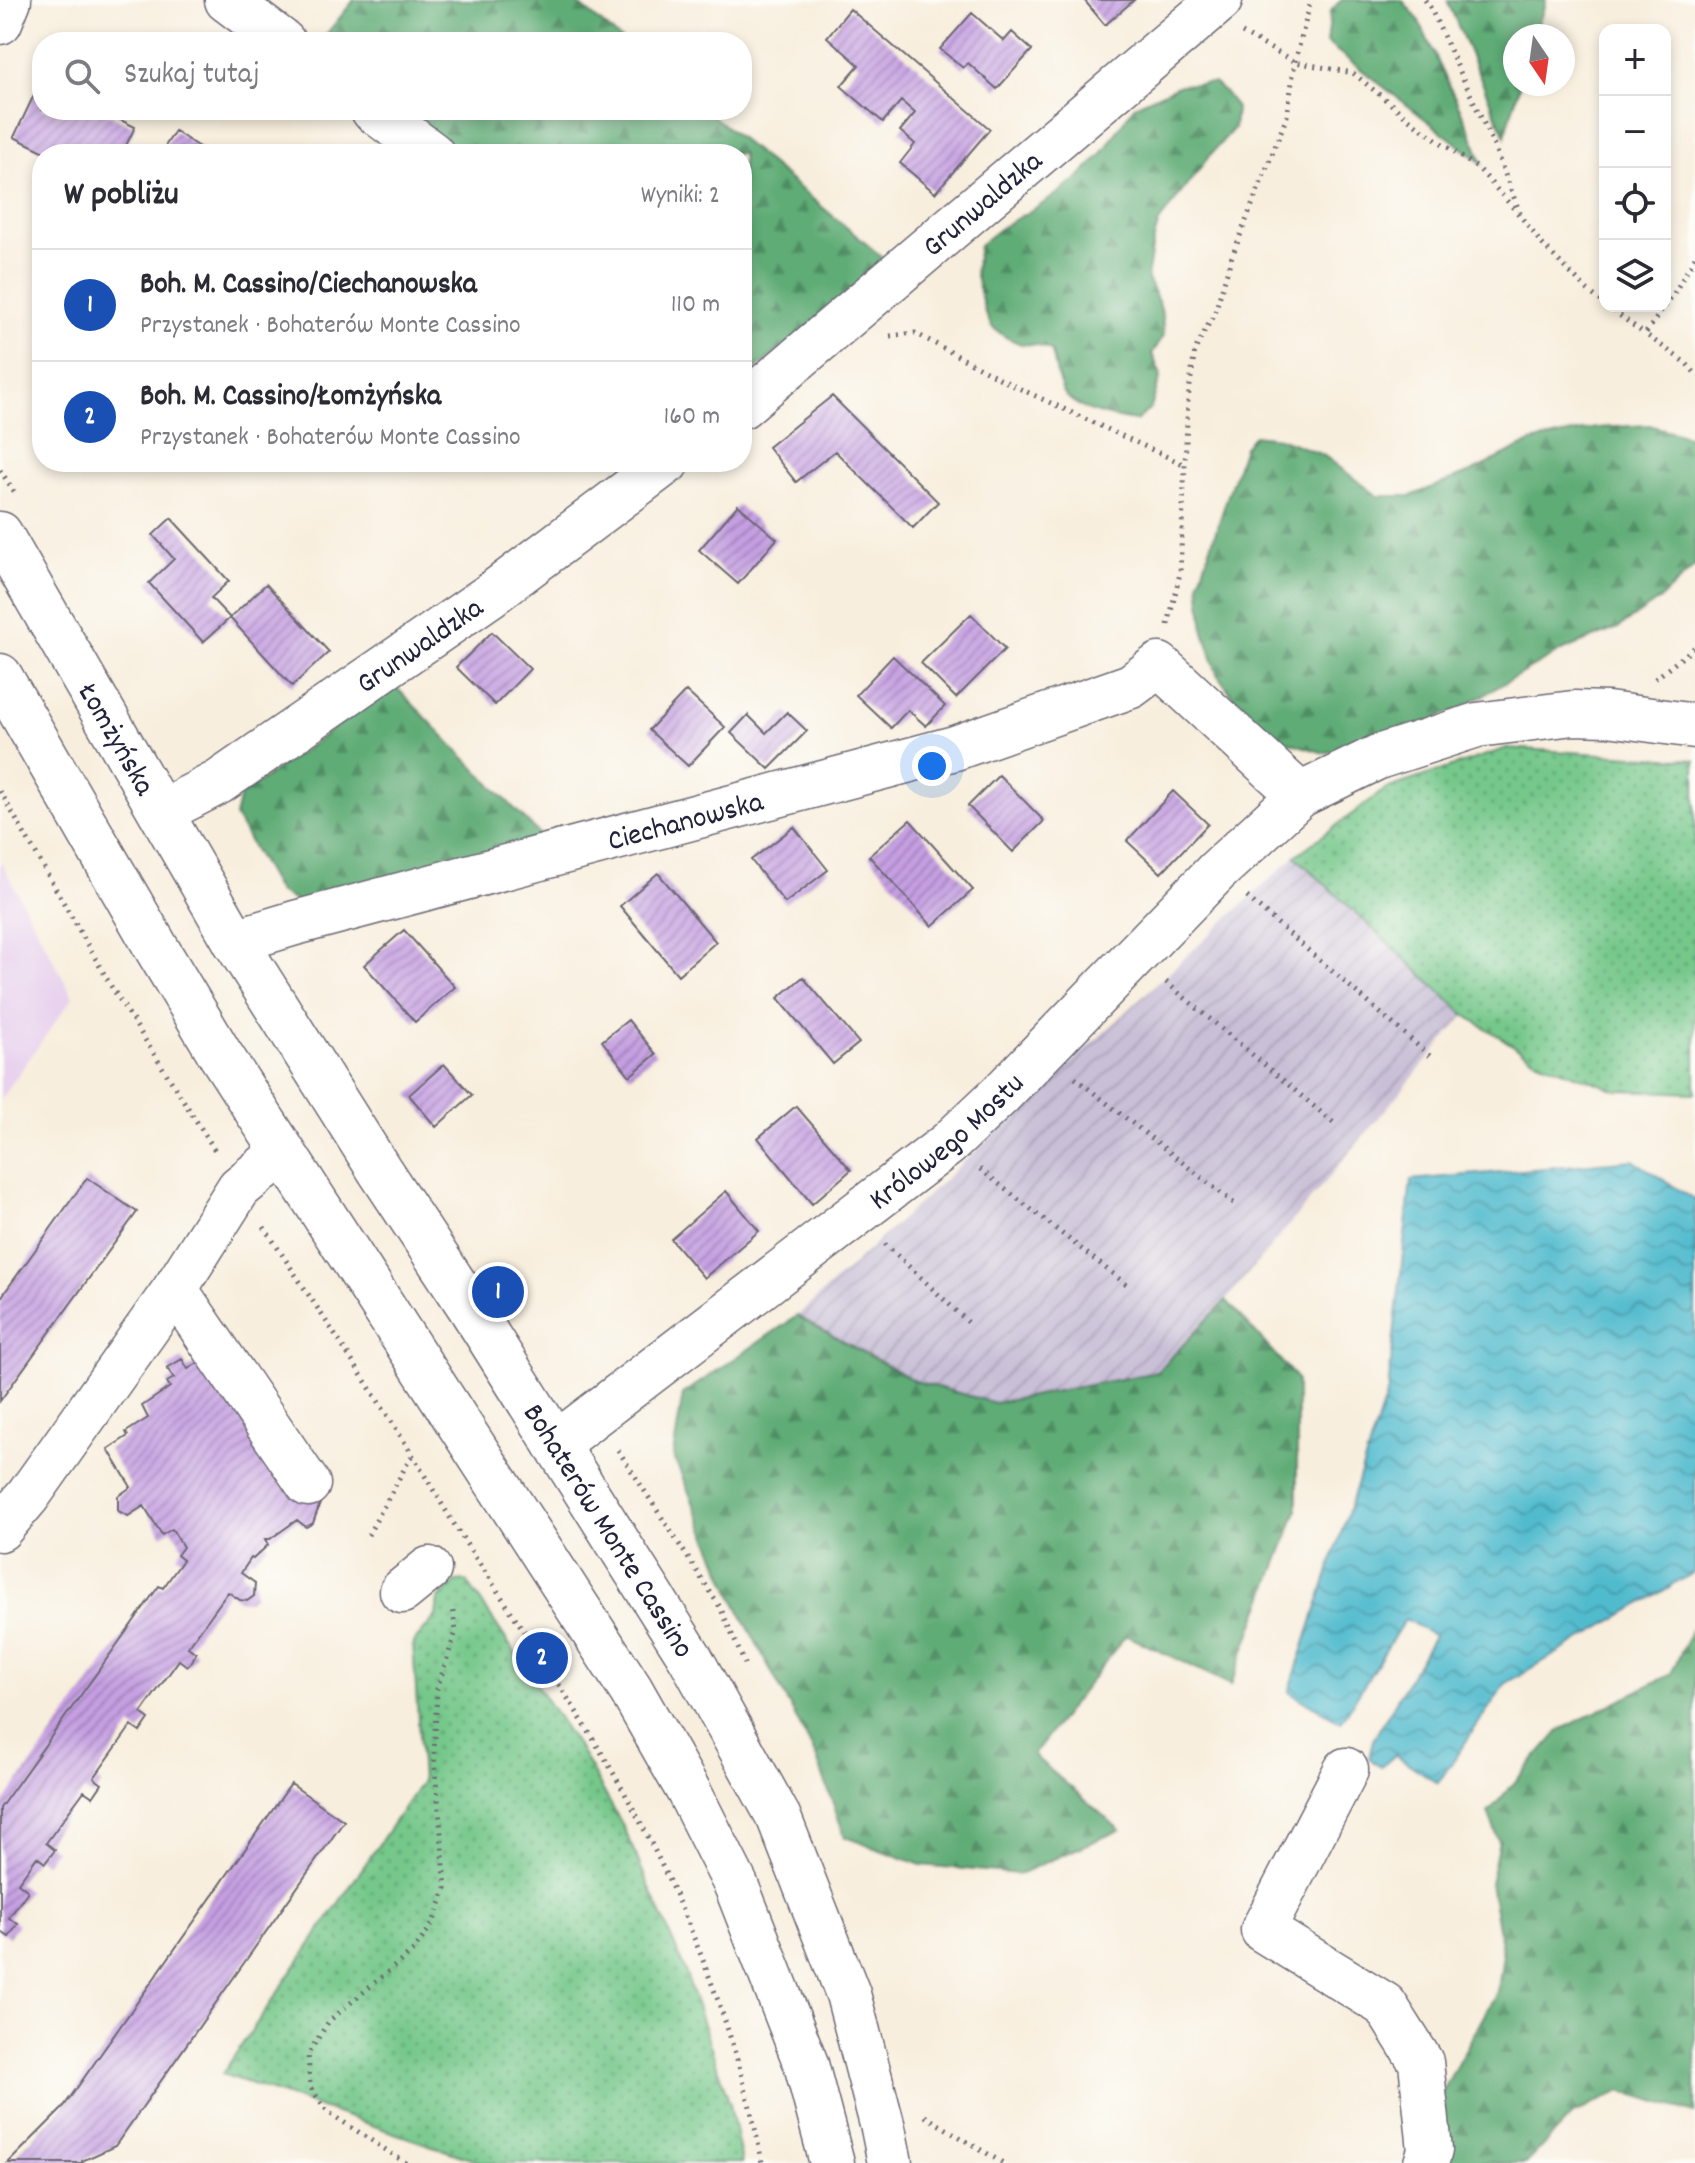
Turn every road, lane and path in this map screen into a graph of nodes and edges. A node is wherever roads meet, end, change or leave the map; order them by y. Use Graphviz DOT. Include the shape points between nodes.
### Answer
graph roads {
  1 [pos="9,0"];
  2 [pos="227,0"];
  3 [pos="1311,0"];
  4 [pos="1425,0"];
  5 [pos="1213,6"];
  6 [pos="0,22"];
  7 [pos="270,32"];
  8 [pos="1295,62"];
  9 [pos="386,120"];
  10 [pos="419,144"];
  11 [pos="1522,218"];
  12 [pos="1695,257"];
  13 [pos="1599,299"];
  14 [pos="1615,312"];
  15 [pos="1645,334"];
  16 [pos="887,336"];
  17 [pos="1695,373"];
  18 [pos="752,391"];
  19 [pos="1185,465"];
  20 [pos="654,472"];
  21 [pos="0,534"];
  22 [pos="0,676"];
  23 [pos="1145,676"];
  24 [pos="1695,726"];
  25 [pos="0,791"];
  26 [pos="1300,795"];
  27 [pos="161,812"];
  28 [pos="1217,871"];
  29 [pos="235,941"];
  30 [pos="1135,956"];
  31 [pos="1042,1052"];
  32 [pos="1431,1057"];
  33 [pos="1335,1124"];
  34 [pos="948,1144"];
  35 [pos="283,1152"];
  36 [pos="239,1188"];
  37 [pos="1235,1204"];
  38 [pos="854,1216"];
  39 [pos="1127,1285"];
  40 [pos="175,1289"];
  41 [pos="969,1323"];
  42 [pos="556,1444"];
  43 [pos="412,1454"];
  44 [pos="308,1484"];
  45 [pos="0,1529"];
  46 [pos="368,1535"];
  47 [pos="428,1588"];
  48 [pos="690,1657"];
  49 [pos="631,1690"];
  50 [pos="1346,1770"];
  51 [pos="914,2109"];
  52 [pos="406,2163"];
  53 [pos="762,2163"];
  54 [pos="832,2163"];
  55 [pos="890,2163"];
  56 [pos="1003,2163"];
  57 [pos="1426,2163"];
  1 -- 6 [label="street"];
  2 -- 7 [label="street"];
  3 -- 8 [label="path"];
  4 -- 11 [label="path"];
  5 -- 8 [label="path"];
  5 -- 18 [label="street, Grunwaldzka"];
  8 -- 11 [label="path" via="1353,73 1480,170"];
  8 -- 19 [label="path" via="1287,116 1215,312 1195,350"];
  9 -- 10 [label="street"];
  11 -- 13 [label="path"];
  12 -- 15 [label="path"];
  14 -- 15 [label="path"];
  15 -- 17 [label="path"];
  16 -- 19 [label="path" via="915,333 1014,386"];
  19 -- 23 [label="path" via="1180,573"];
  20 -- 27 [label="street, Grunwaldzka" via="489,596 219,782"];
  21 -- 27 [label="street, Łomżyńska"];
  22 -- 35 [label="street" via="157,949"];
  23 -- 26 [label="street"];
  23 -- 29 [label="street, Ciechanowska" via="955,748"];
  24 -- 26 [label="street, Królowego Mostu" via="1573,713 1477,725 1378,757"];
  25 -- 36 [label="path" via="111,986"];
  26 -- 28 [label="street, Królowego Mostu"];
  27 -- 29 [label="street, Łomżyńska"];
  28 -- 30 [label="street, Królowego Mostu"];
  28 -- 32 [label="path"];
  29 -- 42 [label="street, Bohaterów Monte Cassino"];
  30 -- 31 [label="street, Królowego Mostu"];
  30 -- 33 [label="path"];
  31 -- 34 [label="street, Królowego Mostu"];
  31 -- 37 [label="path"];
  34 -- 38 [label="street, Królowego Mostu"];
  34 -- 39 [label="path"];
  35 -- 36 [label="street"];
  35 -- 49 [label="street"];
  36 -- 40 [label="street"];
  36 -- 43 [label="path"];
  38 -- 41 [label="path"];
  38 -- 42 [label="street, Królowego Mostu"];
  40 -- 44 [label="street"];
  40 -- 45 [label="street"];
  42 -- 48 [label="street, Bohaterów Monte Cassino"];
  43 -- 46 [label="path"];
  43 -- 53 [label="path" via="597,1746 653,1848 727,2027"];
  47 -- 52 [label="path" via="456,1631 437,1689 434,1755 446,1888 433,1923 414,1950 329,2021 308,2054 310,2087 328,2112"];
  48 -- 49 [label="street" via="677,1689 662,1696"];
  48 -- 55 [label="street, Bohaterów Monte Cassino" via="779,1818 848,1994"];
  49 -- 54 [label="street" via="736,1885 806,2064"];
  50 -- 57 [label="street" via="1263,1930 1385,2005 1421,2062 1430,2150"];
  51 -- 56 [label="path"];
}
